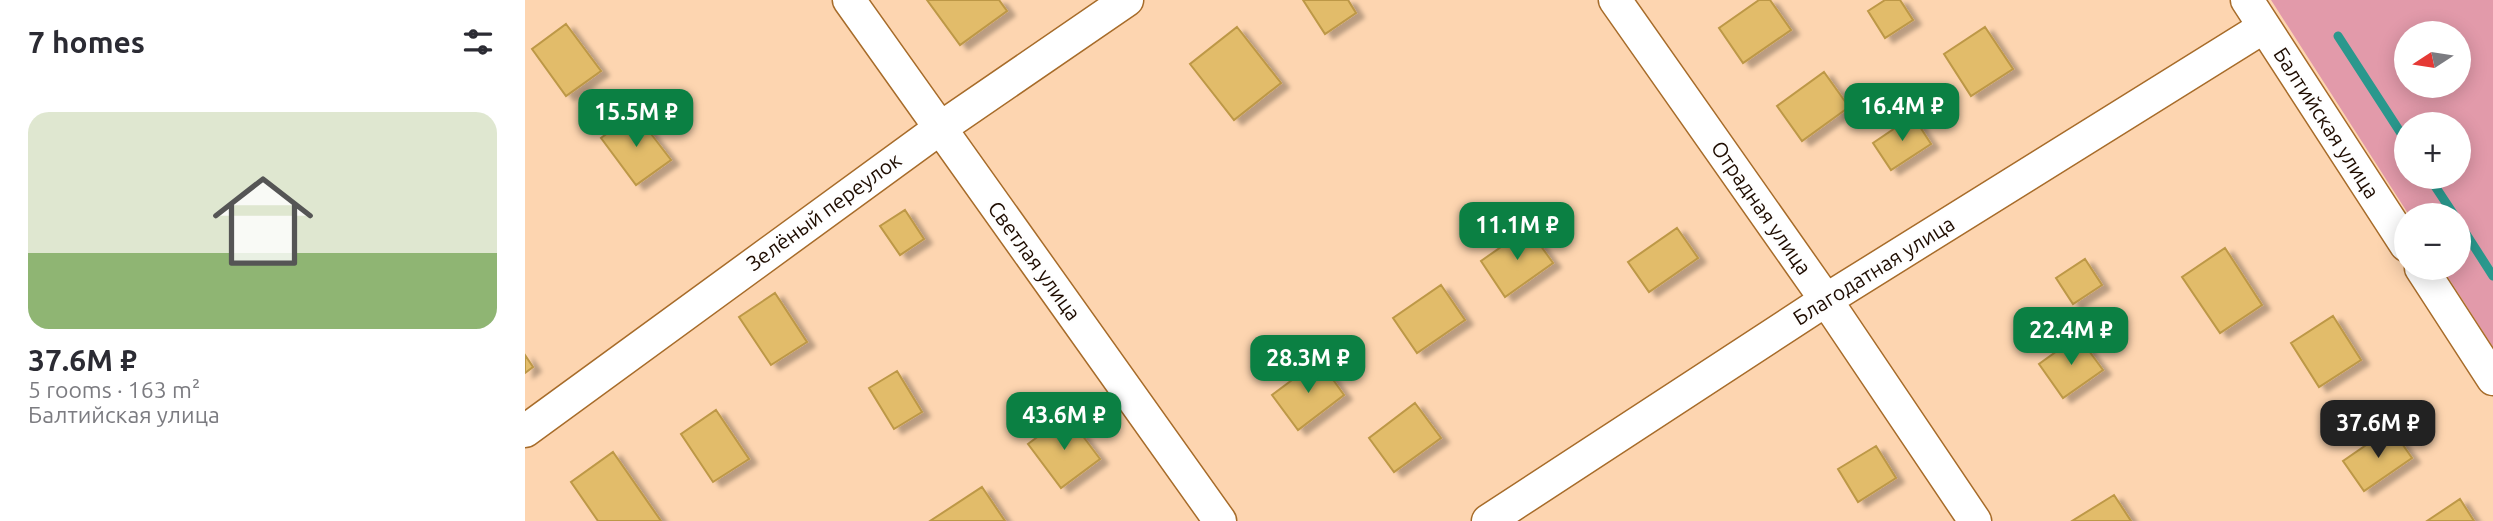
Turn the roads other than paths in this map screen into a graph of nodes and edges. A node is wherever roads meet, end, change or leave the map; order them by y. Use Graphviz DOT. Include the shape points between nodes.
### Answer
graph roads {
  1 [pos="849,0"];
  2 [pos="1127,0"];
  3 [pos="1615,0"];
  4 [pos="2247,0"];
  5 [pos="2264,27"];
  6 [pos="939,128"];
  7 [pos="2394,227"];
  8 [pos="2429,280"];
  9 [pos="1826,300"];
  10 [pos="2493,379"];
  11 [pos="525,431"];
  12 [pos="1220,521"];
  13 [pos="1488,521"];
  14 [pos="1975,521"];
  1 -- 6 [label="street, Светлая улица"];
  2 -- 6 [label="street, Зелёный переулок"];
  3 -- 9 [label="street, Отрадная улица"];
  4 -- 5 [label="street, Балтийская улица"];
  5 -- 7 [label="street, Балтийская улица"];
  5 -- 9 [label="street, Благодатная улица"];
  6 -- 11 [label="street, Зелёный переулок"];
  6 -- 12 [label="street, Светлая улица"];
  8 -- 10 [label="street"];
  9 -- 13 [label="street, Благодатная улица"];
  9 -- 14 [label="street, Отрадная улица"];
}
